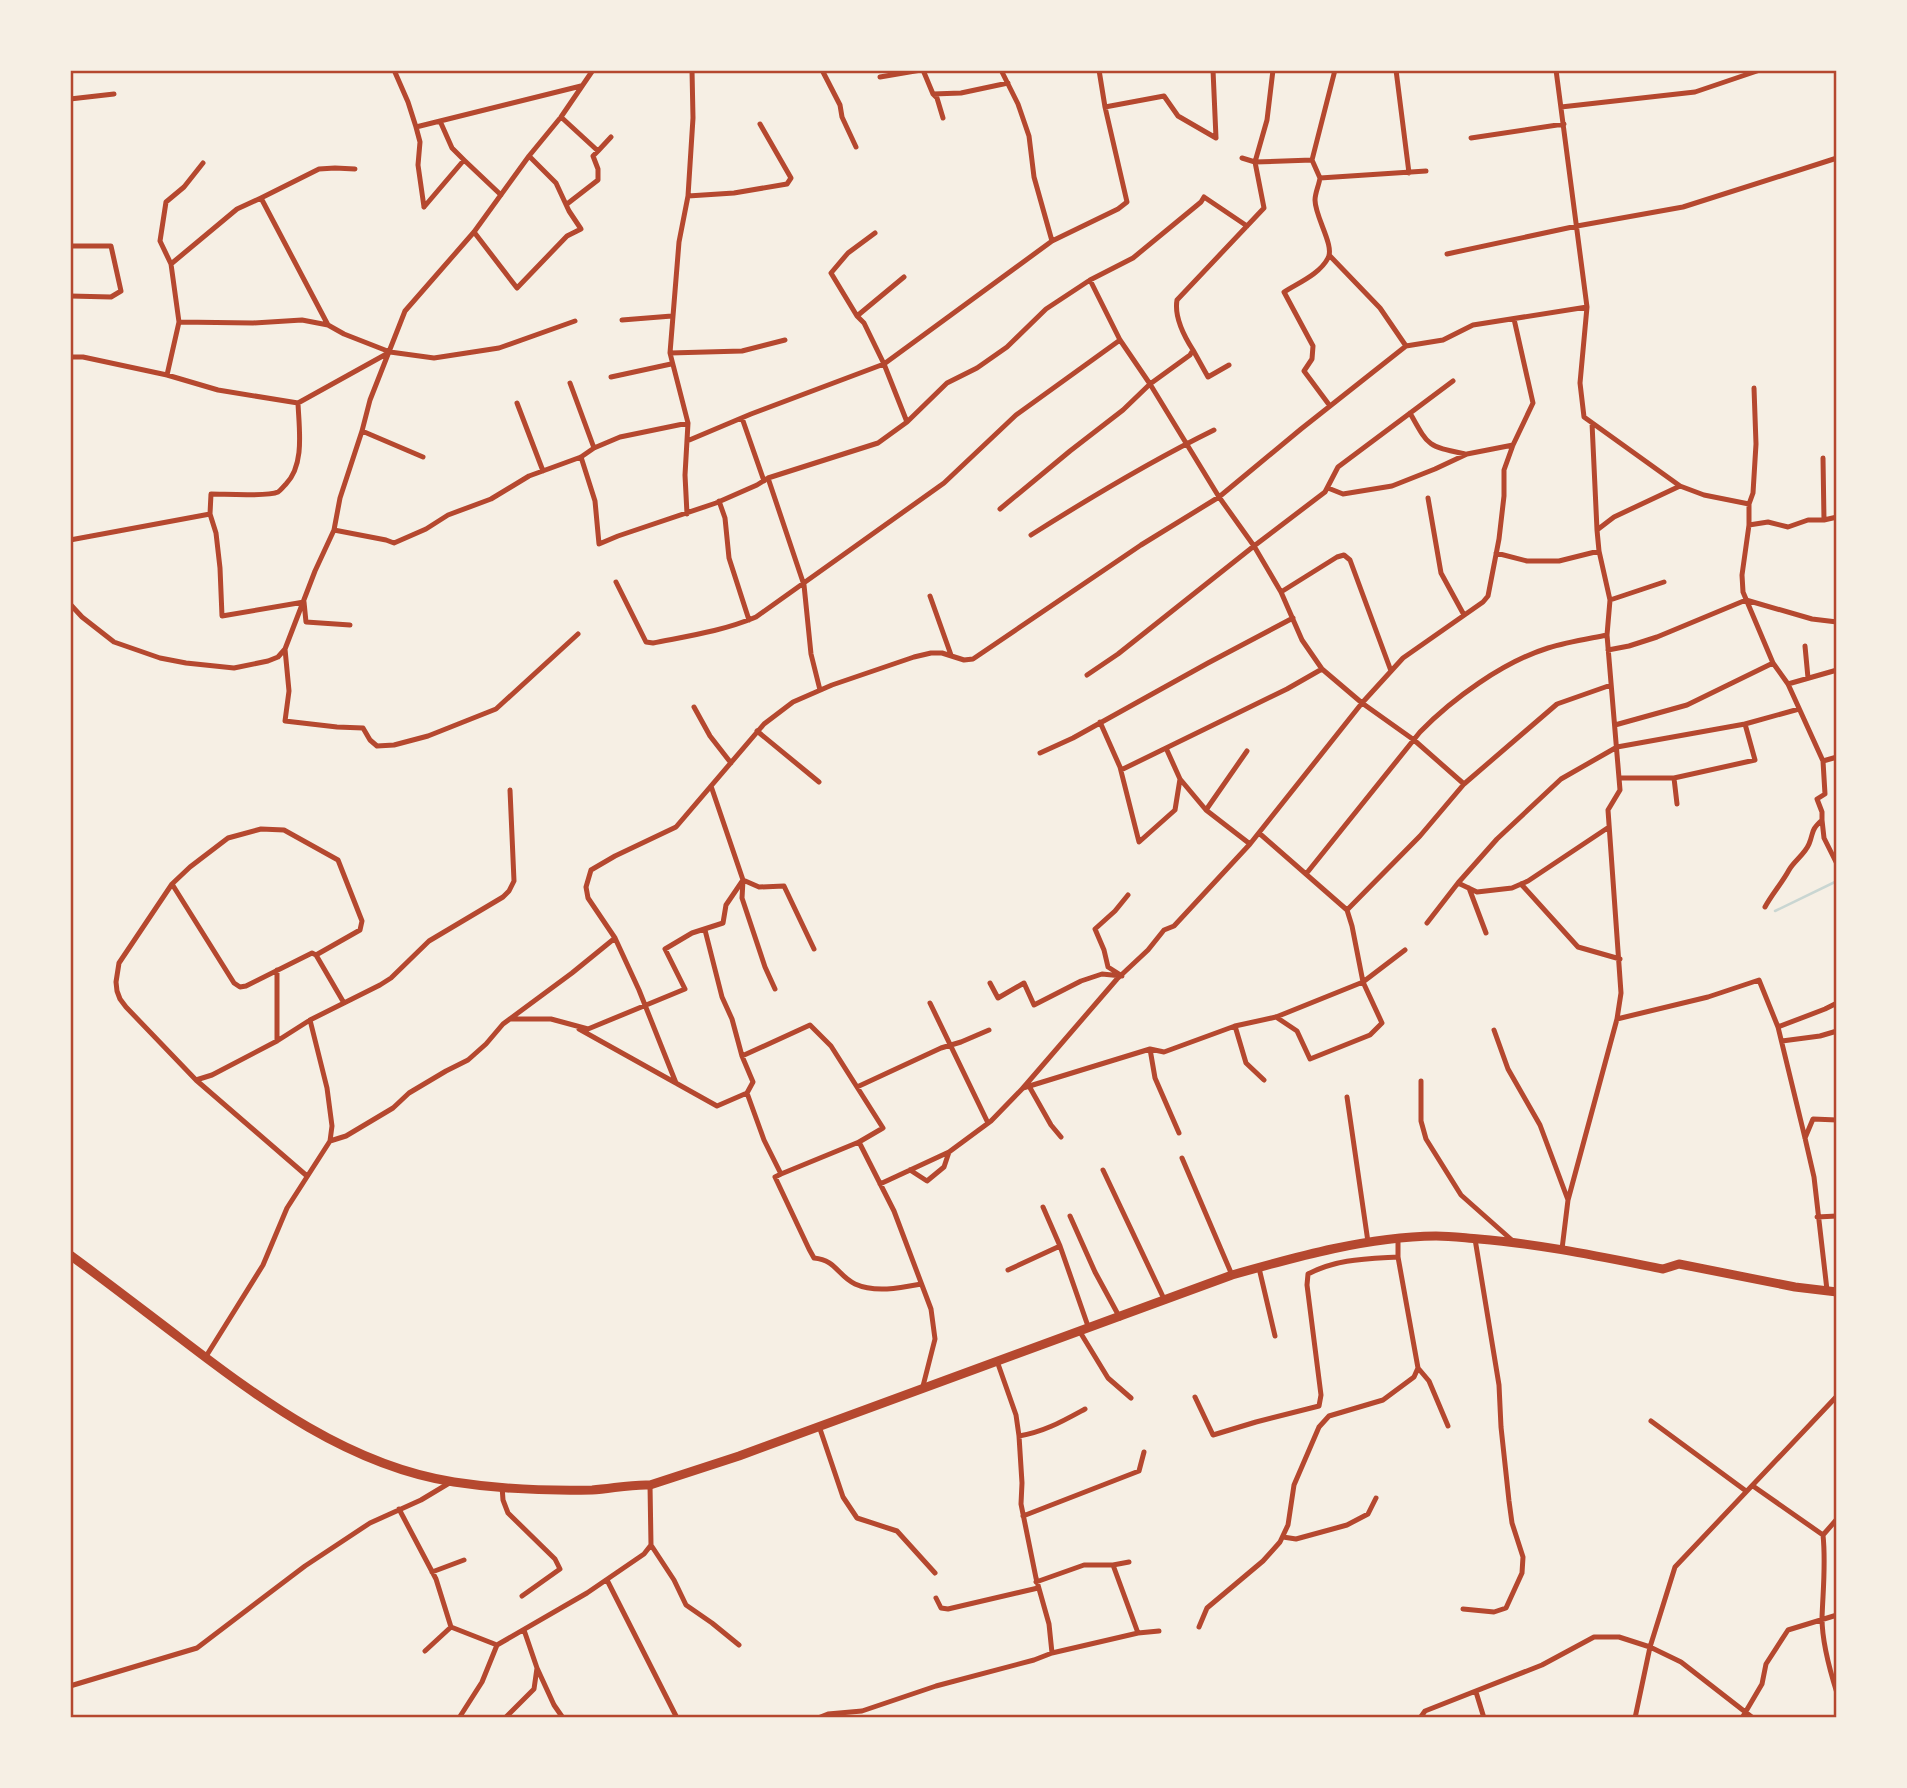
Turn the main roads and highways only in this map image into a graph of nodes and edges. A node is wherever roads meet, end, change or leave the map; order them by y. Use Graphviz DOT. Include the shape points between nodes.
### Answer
graph roads {
  1 [pos="70,1255"];
  2 [pos="1837,1292"];
  1 -- 2 [label="main road" via="249,1391 341,1445 451,1482 530,1490 650,1485 1232,1275 1368,1242 1436,1236 1514,1242 1663,1269 1679,1264"];
}
